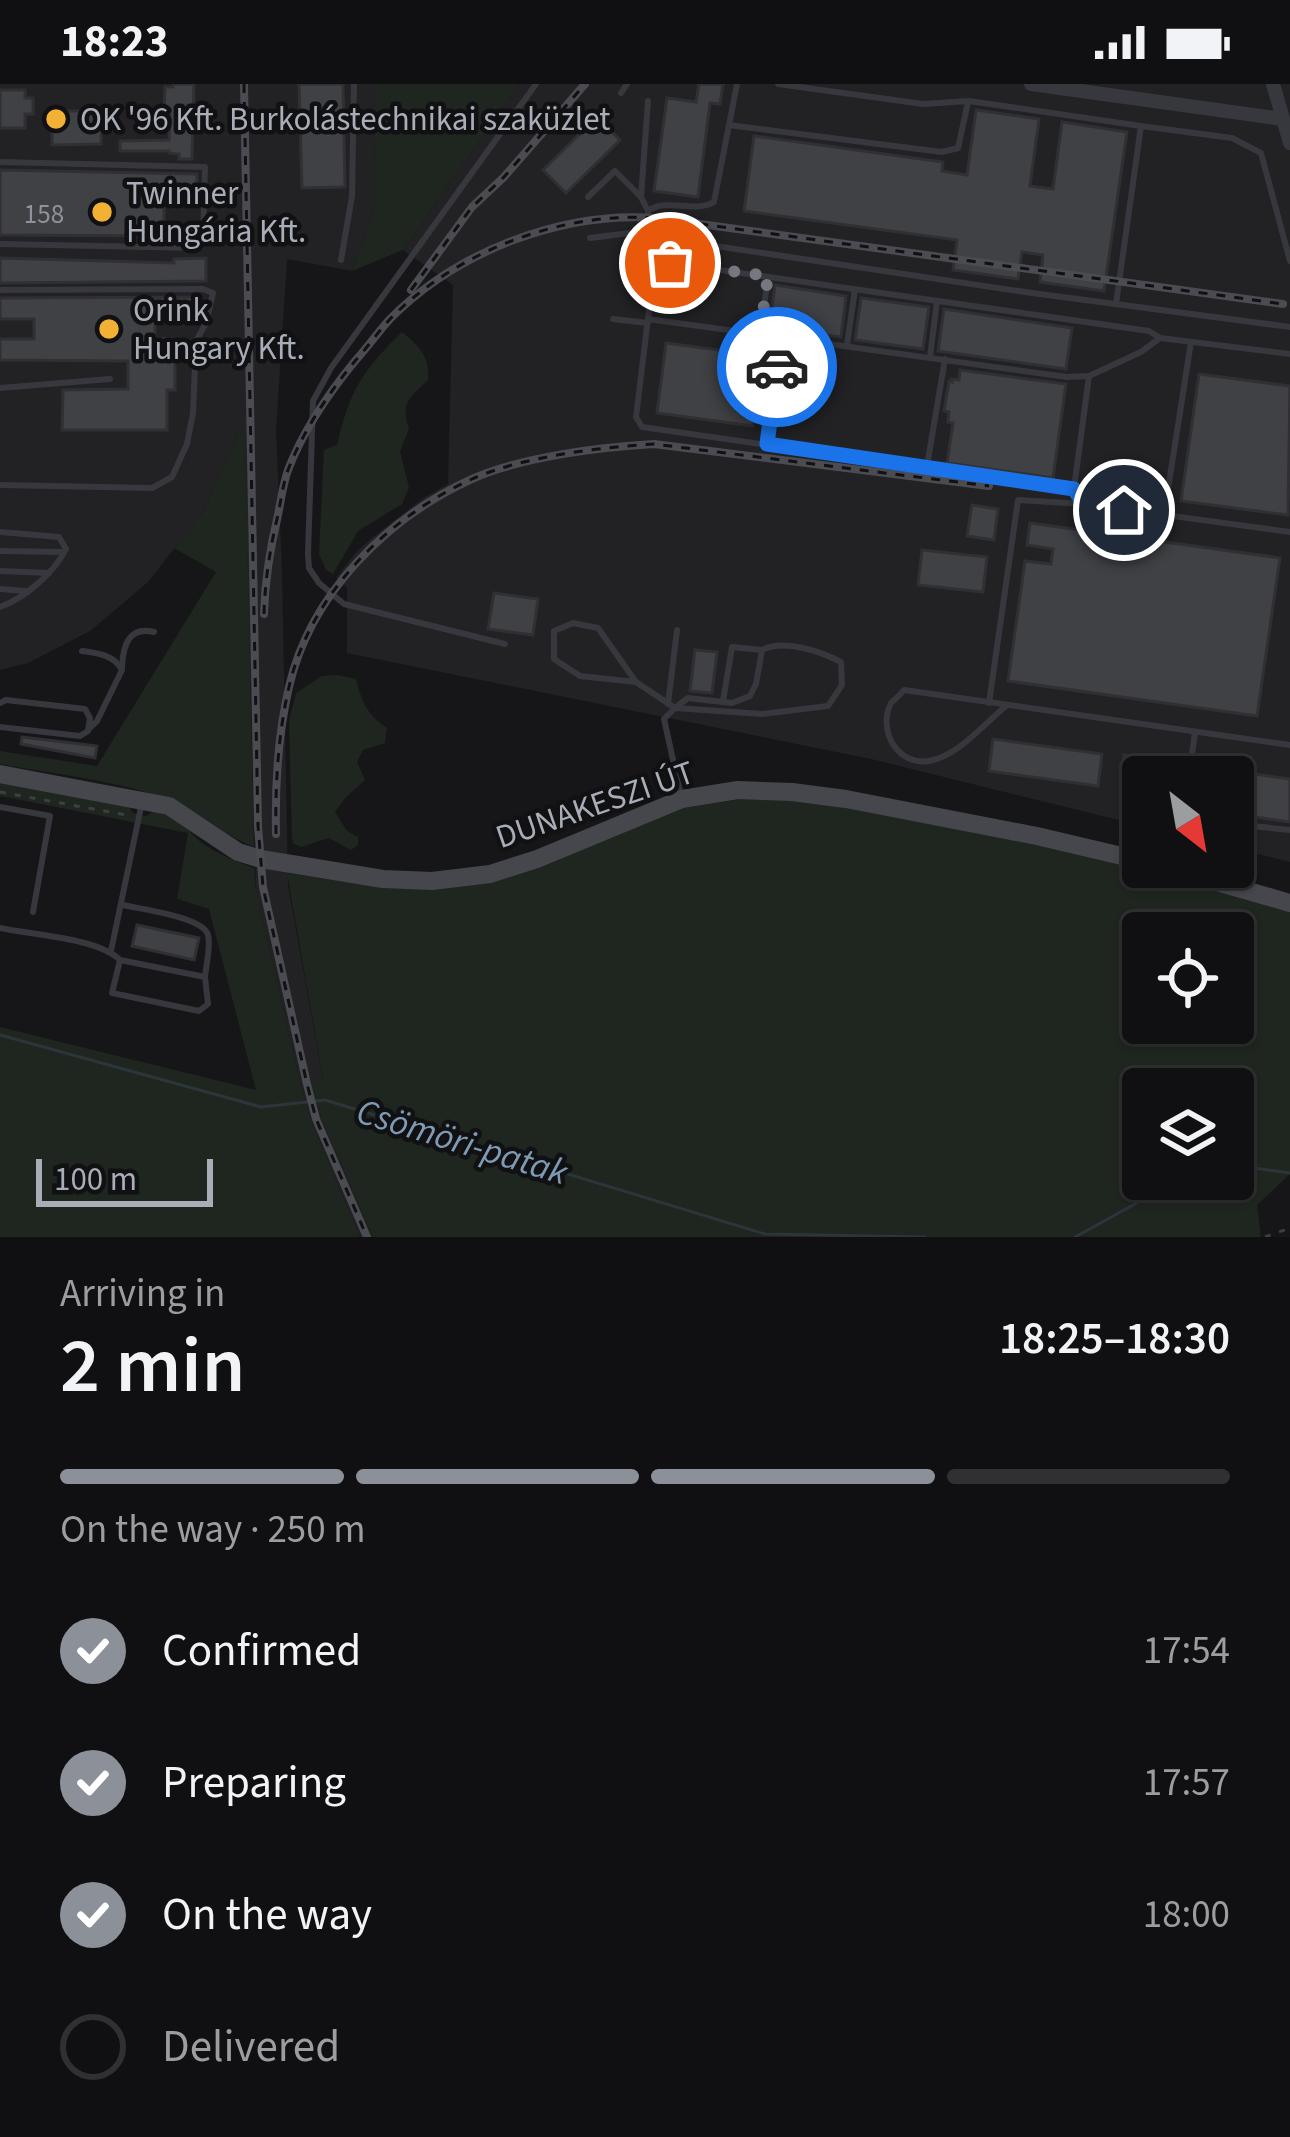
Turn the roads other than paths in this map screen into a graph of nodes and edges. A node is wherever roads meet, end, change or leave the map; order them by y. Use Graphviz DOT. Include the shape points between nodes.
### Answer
graph roads {
  1 [pos="354,84"];
  2 [pos="536,84"];
  3 [pos="627,84"];
  4 [pos="736,84"];
  5 [pos="778,84"];
  6 [pos="1031,84"];
  7 [pos="1273,84"];
  8 [pos="621,93"];
  9 [pos="648,101"];
  10 [pos="968,101"];
  11 [pos="1283,119"];
  12 [pos="729,124"];
  13 [pos="1141,126"];
  14 [pos="1290,142"];
  15 [pos="0,162"];
  16 [pos="640,196"];
  17 [pos="588,197"];
  18 [pos="648,211"];
  19 [pos="655,237"];
  20 [pos="590,238"];
  21 [pos="0,244"];
  22 [pos="341,260"];
  23 [pos="1290,261"];
  24 [pos="768,276"];
  25 [pos="855,288"];
  26 [pos="0,290"];
  27 [pos="937,300"];
  28 [pos="1116,304"];
  29 [pos="613,319"];
  30 [pos="648,321"];
  31 [pos="1290,327"];
  32 [pos="760,334"];
  33 [pos="781,336"];
  34 [pos="1160,338"];
  35 [pos="1191,342"];
  36 [pos="847,345"];
  37 [pos="1290,355"];
  38 [pos="930,357"];
  39 [pos="945,359"];
  40 [pos="1088,376"];
  41 [pos="110,379"];
  42 [pos="0,388"];
  43 [pos="767,444"];
  44 [pos="927,466"];
  45 [pos="0,485"];
  46 [pos="1074,489"];
  47 [pos="1084,504"];
  48 [pos="1164,515"];
  49 [pos="0,532"];
  50 [pos="1290,532"];
  51 [pos="0,550"];
  52 [pos="64,553"];
  53 [pos="0,571"];
  54 [pos="49,573"];
  55 [pos="0,589"];
  56 [pos="27,591"];
  57 [pos="0,608"];
  58 [pos="677,630"];
  59 [pos="154,632"];
  60 [pos="505,644"];
  61 [pos="82,650"];
  62 [pos="762,650"];
  63 [pos="122,670"];
  64 [pos="636,682"];
  65 [pos="723,701"];
  66 [pos="989,703"];
  67 [pos="0,704"];
  68 [pos="672,706"];
  69 [pos="1006,706"];
  70 [pos="0,728"];
  71 [pos="88,731"];
  72 [pos="1195,732"];
  73 [pos="1290,745"];
  74 [pos="1192,756"];
  75 [pos="0,774"];
  76 [pos="682,799"];
  77 [pos="0,807"];
  78 [pos="141,809"];
  79 [pos="1254,826"];
  80 [pos="1290,830"];
  81 [pos="1122,856"];
  82 [pos="1238,888"];
  83 [pos="1290,903"];
  84 [pos="122,905"];
  85 [pos="34,911"];
  86 [pos="0,928"];
  87 [pos="111,950"];
  88 [pos="120,961"];
  89 [pos="205,976"];
  1 -- 22 [label="lane" via="352,196"];
  2 -- 60 [label="lane" via="314,401 309,568 319,583 344,604"];
  3 -- 8 [label="lane"];
  4 -- 12 [label="lane"];
  5 -- 10 [label="lane" via="923,104"];
  6 -- 11 [label="street"];
  7 -- 11 [label="street"];
  9 -- 16 [label="lane"];
  10 -- 12 [label="lane" via="958,148 942,152"];
  10 -- 13 [label="lane"];
  11 -- 14 [label="street"];
  12 -- 18 [label="lane" via="714,202"];
  13 -- 23 [label="lane" via="1232,138 1261,153"];
  13 -- 28 [label="lane"];
  15 -- 21 [label="lane" via="206,166 197,248"];
  16 -- 17 [label="lane" via="615,172"];
  16 -- 18 [label="lane"];
  18 -- 19 [label="lane"];
  19 -- 20 [label="lane"];
  19 -- 28 [label="lane"];
  24 -- 25 [label="lane"];
  24 -- 30 [label="lane" via="670,263 654,269"];
  24 -- 32 [label="lane"];
  25 -- 27 [label="lane"];
  25 -- 36 [label="lane"];
  26 -- 45 [label="lane" via="213,292 196,341 187,444 172,477 152,488"];
  27 -- 34 [label="lane"];
  27 -- 38 [label="lane"];
  28 -- 31 [label="lane"];
  29 -- 30 [label="lane"];
  30 -- 32 [label="lane"];
  30 -- 43 [label="lane" via="636,417 642,427"];
  32 -- 33 [label="lane"];
  33 -- 36 [label="lane"];
  33 -- 43 [label="lane"];
  34 -- 35 [label="lane"];
  34 -- 40 [label="lane"];
  35 -- 37 [label="lane"];
  35 -- 48 [label="lane"];
  36 -- 38 [label="lane"];
  38 -- 39 [label="lane"];
  39 -- 40 [label="lane"];
  39 -- 44 [label="lane"];
  40 -- 46 [label="lane"];
  41 -- 42 [label="lane"];
  43 -- 44 [label="lane"];
  44 -- 46 [label="lane"];
  46 -- 47 [label="lane"];
  47 -- 48 [label="lane"];
  47 -- 66 [label="lane" via="1018,500"];
  48 -- 50 [label="lane"];
  49 -- 52 [label="lane" via="59,537"];
  51 -- 52 [label="lane"];
  52 -- 54 [label="lane"];
  53 -- 54 [label="lane"];
  54 -- 56 [label="lane"];
  55 -- 56 [label="lane"];
  56 -- 57 [label="lane"];
  58 -- 68 [label="lane"];
  59 -- 63 [label="lane" via="143,629 127,640"];
  61 -- 63 [label="lane"];
  62 -- 65 [label="lane" via="750,696"];
  62 -- 65 [label="lane" via="732,647"];
  62 -- 68 [label="lane" via="822,652 841,662 842,685 828,706 762,714"];
  63 -- 71 [label="lane"];
  64 -- 64 [label="lane" via="580,676 554,659 554,631 573,623 598,628"];
  64 -- 68 [label="lane"];
  65 -- 68 [label="lane" via="688,698"];
  66 -- 69 [label="lane"];
  66 -- 69 [label="lane" via="904,691 891,703 887,730 894,748 924,762 962,744"];
  67 -- 71 [label="lane" via="86,709"];
  68 -- 76 [label="lane" via="664,719"];
  69 -- 72 [label="lane"];
  70 -- 71 [label="lane"];
  72 -- 73 [label="lane"];
  72 -- 74 [label="lane"];
  75 -- 78 [label="street, DUNAKESZI ÚT"];
  76 -- 78 [label="street, DUNAKESZI ÚT" via="537,859 432,881 238,852 169,806"];
  76 -- 81 [label="street, DUNAKESZI ÚT" via="738,790 846,799"];
  77 -- 85 [label="lane" via="50,816"];
  78 -- 84 [label="lane"];
  79 -- 80 [label="lane"];
  82 -- 83 [label="street"];
  84 -- 87 [label="lane"];
  84 -- 89 [label="lane" via="202,926"];
  86 -- 87 [label="lane"];
  87 -- 88 [label="lane"];
  88 -- 89 [label="lane"];
  88 -- 89 [label="lane" via="112,993 200,1011 208,1004"];
}
